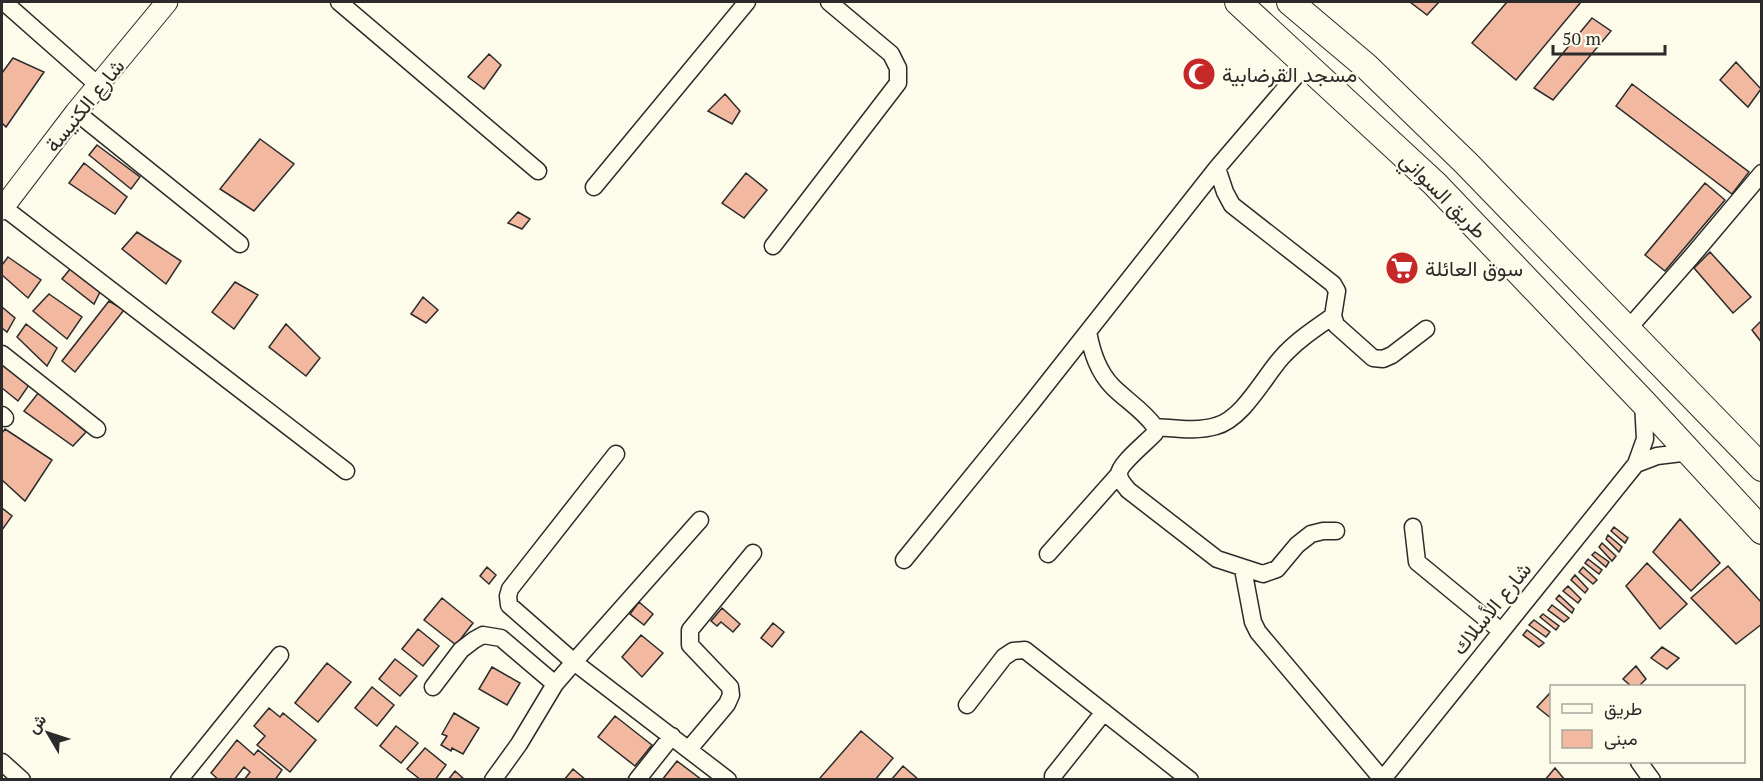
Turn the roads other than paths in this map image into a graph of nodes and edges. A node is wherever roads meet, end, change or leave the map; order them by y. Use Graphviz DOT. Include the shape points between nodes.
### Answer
graph roads {
  1 [pos="3,2"];
  2 [pos="166,2"];
  3 [pos="339,2"];
  4 [pos="747,2"];
  5 [pos="829,2"];
  6 [pos="1238,2"];
  7 [pos="1290,2"];
  8 [pos="1306,64"];
  9 [pos="99,86"];
  10 [pos="76,112"];
  11 [pos="1217,168"];
  12 [pos="538,171"];
  13 [pos="1761,173"];
  14 [pos="594,187"];
  15 [pos="2,208"];
  16 [pos="240,244"];
  17 [pos="773,246"];
  18 [pos="1333,316"];
  19 [pos="1426,330"];
  20 [pos="1627,330"];
  21 [pos="1088,332"];
  22 [pos="2,354"];
  23 [pos="1643,402"];
  24 [pos="1155,427"];
  25 [pos="97,429"];
  26 [pos="1690,452"];
  27 [pos="616,454"];
  28 [pos="1636,464"];
  29 [pos="1761,468"];
  30 [pos="346,471"];
  31 [pos="1119,474"];
  32 [pos="700,520"];
  33 [pos="1413,527"];
  34 [pos="1336,531"];
  35 [pos="1761,531"];
  36 [pos="753,553"];
  37 [pos="1048,554"];
  38 [pos="904,560"];
  39 [pos="1243,569"];
  40 [pos="1501,632"];
  41 [pos="280,656"];
  42 [pos="574,662"];
  43 [pos="555,684"];
  44 [pos="433,687"];
  45 [pos="967,705"];
  46 [pos="1104,712"];
  47 [pos="672,736"];
  48 [pos="689,749"];
  49 [pos="2,762"];
  50 [pos="1640,763"];
  51 [pos="1053,776"];
  52 [pos="1388,777"];
  53 [pos="22,780"];
  54 [pos="179,780"];
  55 [pos="493,780"];
  56 [pos="638,780"];
  57 [pos="728,780"];
  58 [pos="1190,780"];
  59 [pos="1652,780"];
  1 -- 9 [label="street"];
  2 -- 9 [label="main road, شارع الكنيسة"];
  3 -- 12 [label="street"];
  4 -- 14 [label="street"];
  5 -- 17 [label="street" via="891,54 898,68 898,83"];
  6 -- 8 [label="highway, طريق السواني"];
  7 -- 20 [label="highway, طريق السواني" via="1367,67 1466,163"];
  8 -- 11 [label="street"];
  8 -- 23 [label="highway, طريق السواني" via="1435,184"];
  9 -- 10 [label="main road, شارع الكنيسة"];
  10 -- 15 [label="main road, شارع الكنيسة"];
  10 -- 16 [label="street"];
  11 -- 18 [label="street" via="1232,205 1333,284 1337,295"];
  11 -- 21 [label="street"];
  13 -- 20 [label="street"];
  15 -- 30 [label="street"];
  18 -- 19 [label="street" via="1336,325 1373,358 1392,355"];
  18 -- 24 [label="street" via="1283,355 1228,420 1196,429"];
  20 -- 29 [label="highway, طريق السواني"];
  21 -- 24 [label="street" via="1092,355 1104,375"];
  21 -- 38 [label="street"];
  22 -- 25 [label="street"];
  23 -- 26 [label="highway, طريق السواني"];
  23 -- 28 [label="street, شارع الأسلاك" via="1645,439"];
  24 -- 31 [label="street" via="1155,434 1122,466"];
  26 -- 28 [label="street" via="1657,456"];
  26 -- 35 [label="highway, طريق السواني"];
  27 -- 42 [label="street" via="508,596 509,605"];
  28 -- 40 [label="street, شارع الأسلاك"];
  31 -- 37 [label="street"];
  31 -- 39 [label="street" via="1128,490 1217,559"];
  32 -- 42 [label="street"];
  33 -- 40 [label="street" via="1417,562"];
  34 -- 39 [label="street" via="1311,534 1277,569 1263,574"];
  36 -- 48 [label="street" via="690,630 690,645 730,687 731,696"];
  39 -- 52 [label="street" via="1258,632"];
  40 -- 52 [label="street, شارع الأسلاك"];
  41 -- 54 [label="street"];
  42 -- 43 [label="street"];
  42 -- 47 [label="street"];
  43 -- 44 [label="street" via="501,638 483,635 461,650"];
  43 -- 55 [label="street"];
  45 -- 46 [label="street" via="1004,657 1024,650"];
  46 -- 51 [label="street"];
  46 -- 58 [label="street"];
  47 -- 48 [label="street"];
  47 -- 56 [label="street"];
  48 -- 57 [label="street"];
  49 -- 53 [label="street"];
  50 -- 59 [label="street"];
}
